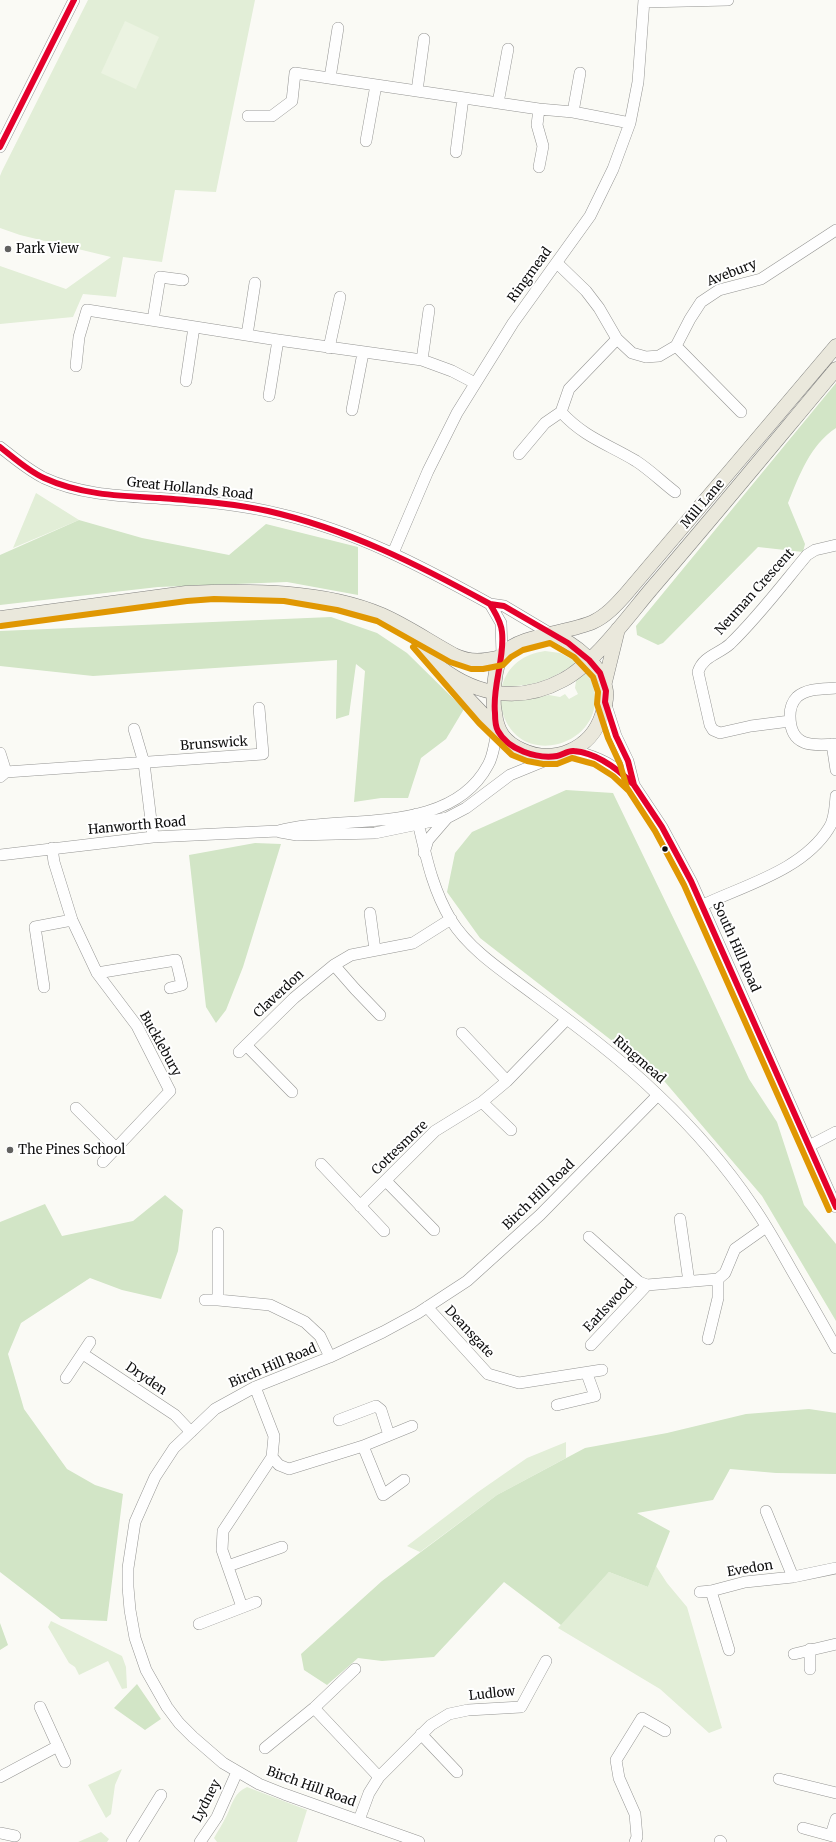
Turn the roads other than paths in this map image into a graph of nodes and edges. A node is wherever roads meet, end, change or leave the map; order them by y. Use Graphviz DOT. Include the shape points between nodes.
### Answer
graph roads {
  1 [pos="74,0"];
  2 [pos="720,0"];
  3 [pos="645,1"];
  4 [pos="338,28"];
  5 [pos="424,39"];
  6 [pos="508,50"];
  7 [pos="580,73"];
  8 [pos="330,78"];
  9 [pos="376,85"];
  10 [pos="417,91"];
  11 [pos="463,98"];
  12 [pos="498,103"];
  13 [pos="539,109"];
  14 [pos="573,112"];
  15 [pos="248,116"];
  16 [pos="630,123"];
  17 [pos="366,141"];
  18 [pos="0,147"];
  19 [pos="456,152"];
  20 [pos="539,167"];
  21 [pos="836,230"];
  22 [pos="557,263"];
  23 [pos="183,280"];
  24 [pos="255,283"];
  25 [pos="340,297"];
  26 [pos="429,310"];
  27 [pos="153,320"];
  28 [pos="194,328"];
  29 [pos="247,336"];
  30 [pos="617,339"];
  31 [pos="278,340"];
  32 [pos="676,346"];
  33 [pos="836,346"];
  34 [pos="329,348"];
  35 [pos="363,353"];
  36 [pos="422,360"];
  37 [pos="76,366"];
  38 [pos="836,369"];
  39 [pos="186,381"];
  40 [pos="475,383"];
  41 [pos="269,396"];
  42 [pos="352,410"];
  43 [pos="561,412"];
  44 [pos="741,412"];
  45 [pos="0,447"];
  46 [pos="519,454"];
  47 [pos="675,492"];
  48 [pos="836,545"];
  49 [pos="393,553"];
  50 [pos="490,604"];
  51 [pos="0,618"];
  52 [pos="619,628"];
  53 [pos="411,631"];
  54 [pos="551,634"];
  55 [pos="502,656"];
  56 [pos="589,660"];
  57 [pos="441,668"];
  58 [pos="604,686"];
  59 [pos="836,688"];
  60 [pos="494,693"];
  61 [pos="606,702"];
  62 [pos="259,708"];
  63 [pos="790,721"];
  64 [pos="134,729"];
  65 [pos="498,730"];
  66 [pos="834,744"];
  67 [pos="572,750"];
  68 [pos="0,753"];
  69 [pos="556,756"];
  70 [pos="144,763"];
  71 [pos="836,770"];
  72 [pos="3,775"];
  73 [pos="634,785"];
  74 [pos="836,796"];
  75 [pos="447,818"];
  76 [pos="417,820"];
  77 [pos="833,830"];
  78 [pos="153,837"];
  79 [pos="52,848"];
  80 [pos="424,854"];
  81 [pos="0,855"];
  82 [pos="703,905"];
  83 [pos="370,913"];
  84 [pos="451,919"];
  85 [pos="72,920"];
  86 [pos="375,950"];
  87 [pos="334,965"];
  88 [pos="97,973"];
  89 [pos="44,987"];
  90 [pos="170,988"];
  91 [pos="380,1015"];
  92 [pos="566,1020"];
  93 [pos="462,1033"];
  94 [pos="507,1081"];
  95 [pos="292,1092"];
  96 [pos="658,1095"];
  97 [pos="482,1102"];
  98 [pos="76,1108"];
  99 [pos="511,1130"];
  100 [pos="836,1132"];
  101 [pos="809,1146"];
  102 [pos="116,1148"];
  103 [pos="103,1162"];
  104 [pos="321,1164"];
  105 [pos="386,1181"];
  106 [pos="360,1206"];
  107 [pos="836,1207"];
  108 [pos="680,1219"];
  109 [pos="766,1226"];
  110 [pos="434,1230"];
  111 [pos="384,1231"];
  112 [pos="218,1232"];
  113 [pos="589,1237"];
  114 [pos="718,1279"];
  115 [pos="688,1282"];
  116 [pos="647,1285"];
  117 [pos="205,1300"];
  118 [pos="218,1300"];
  119 [pos="427,1307"];
  120 [pos="708,1339"];
  121 [pos="90,1342"];
  122 [pos="591,1345"];
  123 [pos="836,1348"];
  124 [pos="83,1354"];
  125 [pos="330,1358"];
  126 [pos="602,1370"];
  127 [pos="587,1374"];
  128 [pos="66,1378"];
  129 [pos="255,1387"];
  130 [pos="557,1405"];
  131 [pos="339,1420"];
  132 [pos="412,1426"];
  133 [pos="191,1432"];
  134 [pos="390,1435"];
  135 [pos="363,1446"];
  136 [pos="272,1457"];
  137 [pos="404,1480"];
  138 [pos="766,1511"];
  139 [pos="282,1546"];
  140 [pos="228,1566"];
  141 [pos="836,1568"];
  142 [pos="793,1577"];
  143 [pos="711,1591"];
  144 [pos="700,1592"];
  145 [pos="256,1602"];
  146 [pos="242,1607"];
  147 [pos="198,1624"];
  148 [pos="836,1644"];
  149 [pos="810,1649"];
  150 [pos="729,1650"];
  151 [pos="794,1654"];
  152 [pos="546,1661"];
  153 [pos="355,1669"];
  154 [pos="810,1669"];
  155 [pos="40,1706"];
  156 [pos="314,1708"];
  157 [pos="664,1731"];
  158 [pos="421,1734"];
  159 [pos="58,1746"];
  160 [pos="265,1748"];
  161 [pos="65,1762"];
  162 [pos="237,1772"];
  163 [pos="457,1772"];
  164 [pos="0,1777"];
  165 [pos="379,1777"];
  166 [pos="779,1780"];
  167 [pos="836,1793"];
  168 [pos="161,1794"];
  169 [pos="836,1819"];
  170 [pos="359,1820"];
  171 [pos="803,1828"];
  172 [pos="0,1833"];
  173 [pos="15,1836"];
  174 [pos="833,1836"];
  175 [pos="132,1842"];
  176 [pos="200,1842"];
  177 [pos="419,1842"];
  178 [pos="636,1842"];
  1 -- 18 [label="street"];
  2 -- 3 [label="street"];
  3 -- 16 [label="street, Ringmead" via="638,82"];
  4 -- 8 [label="street"];
  5 -- 10 [label="street"];
  6 -- 12 [label="street"];
  7 -- 14 [label="street"];
  8 -- 9 [label="street"];
  8 -- 15 [label="street" via="295,73 292,101 272,116"];
  9 -- 10 [label="street"];
  9 -- 17 [label="street"];
  10 -- 11 [label="street"];
  11 -- 12 [label="street"];
  11 -- 19 [label="street"];
  12 -- 13 [label="street"];
  13 -- 14 [label="street"];
  13 -- 20 [label="street" via="537,125 543,146"];
  14 -- 16 [label="street"];
  16 -- 22 [label="street, Ringmead" via="613,169 590,216"];
  21 -- 32 [label="street, Avebury" via="761,279 719,290 701,302"];
  22 -- 30 [label="street" via="599,308"];
  22 -- 40 [label="street, Ringmead" via="513,323"];
  23 -- 27 [label="street" via="160,277"];
  24 -- 29 [label="street"];
  25 -- 34 [label="street"];
  26 -- 36 [label="street"];
  27 -- 28 [label="street"];
  27 -- 37 [label="street" via="87,310 79,337"];
  28 -- 29 [label="street"];
  28 -- 39 [label="street"];
  29 -- 31 [label="street"];
  30 -- 32 [label="street" via="632,353 646,357 659,356"];
  30 -- 43 [label="street" via="569,389"];
  31 -- 34 [label="street"];
  31 -- 41 [label="street"];
  32 -- 44 [label="street"];
  33 -- 54 [label="main road, Mill Lane" via="616,605 594,622"];
  34 -- 35 [label="street"];
  35 -- 36 [label="street"];
  35 -- 42 [label="street"];
  36 -- 40 [label="street"];
  38 -- 52 [label="main road, Mill Lane"];
  40 -- 49 [label="street, Ringmead" via="443,440"];
  43 -- 46 [label="street" via="544,423"];
  43 -- 47 [label="street" via="591,438 637,462"];
  45 -- 49 [label="street, Great Hollands Road" via="44,478 71,487 103,494 224,503 280,514 324,525"];
  48 -- 63 [label="street, Neuman Crescent" via="807,555 748,626 728,645 704,660 698,672 713,730 720,733"];
  49 -- 50 [label="street, Great Hollands Road"];
  50 -- 54 [label="street, Great Hollands Road" via="504,606"];
  50 -- 55 [label="street" via="501,623"];
  51 -- 53 [label="main road, Mill Lane" via="186,593 262,592 339,602 380,614"];
  52 -- 56 [label="main road, Mill Lane"];
  52 -- 58 [label="main road, Mill Lane"];
  53 -- 55 [label="main road, Mill Lane" via="466,660 482,661"];
  53 -- 57 [label="main road"];
  54 -- 55 [label="main road, Mill Lane" via="520,643"];
  54 -- 56 [label="main road" via="568,643"];
  55 -- 60 [label="main road" via="495,678"];
  56 -- 58 [label="main road" via="600,673"];
  56 -- 60 [label="main road, Mill Lane" via="570,676 546,688 518,694"];
  57 -- 60 [label="main road, Mill Lane" via="464,684"];
  57 -- 65 [label="main road"];
  58 -- 61 [label="main road"];
  59 -- 63 [label="street" via="809,691 797,697 790,709"];
  60 -- 65 [label="main road" via="494,712"];
  61 -- 67 [label="main road" via="595,730 587,740"];
  61 -- 73 [label="street, South Hill Road"];
  62 -- 70 [label="street, Brunswick" via="263,754"];
  63 -- 66 [label="street" via="792,732 800,741 813,746"];
  64 -- 70 [label="street"];
  65 -- 69 [label="main road" via="523,751 536,755"];
  65 -- 76 [label="street, Hanworth Road" via="490,760 480,777 462,794"];
  66 -- 71 [label="street"];
  67 -- 69 [label="main road"];
  67 -- 73 [label="street" via="602,759"];
  68 -- 72 [label="street, Brunswick"];
  69 -- 75 [label="street, Hanworth Road" via="510,775 466,808"];
  70 -- 72 [label="street, Brunswick"];
  70 -- 78 [label="street"];
  73 -- 82 [label="street, South Hill Road" via="662,827"];
  74 -- 77 [label="street"];
  75 -- 76 [label="street, Hanworth Road"];
  75 -- 80 [label="street" via="428,840"];
  76 -- 78 [label="street, Hanworth Road" via="295,826 278,831"];
  76 -- 80 [label="street, Ringmead"];
  77 -- 82 [label="street" via="810,852 788,866"];
  78 -- 79 [label="street, Hanworth Road"];
  79 -- 81 [label="street, Hanworth Road"];
  79 -- 85 [label="street, Bucklebury"];
  80 -- 84 [label="street, Ringmead" via="434,884"];
  82 -- 101 [label="street, South Hill Road"];
  83 -- 86 [label="street"];
  84 -- 86 [label="street, Claverdon" via="413,943"];
  84 -- 92 [label="street, Ringmead" via="478,950"];
  85 -- 88 [label="street, Bucklebury"];
  85 -- 89 [label="street" via="35,927"];
  86 -- 87 [label="street, Claverdon" via="351,955"];
  87 -- 91 [label="street"];
  87 -- 95 [label="street, Claverdon" via="294,998 242,1049"];
  88 -- 90 [label="street" via="176,960 182,985"];
  88 -- 102 [label="street, Bucklebury" via="137,1026 173,1095"];
  92 -- 94 [label="street, Cottesmore"];
  92 -- 96 [label="street, Ringmead" via="599,1044"];
  93 -- 94 [label="street"];
  94 -- 97 [label="street, Cottesmore"];
  96 -- 109 [label="street, Ringmead" via="726,1169"];
  96 -- 119 [label="street, Birch Hill Road" via="540,1215 467,1281"];
  97 -- 99 [label="street"];
  97 -- 105 [label="street, Cottesmore" via="435,1131"];
  98 -- 102 [label="street"];
  100 -- 101 [label="street"];
  101 -- 107 [label="street, South Hill Road"];
  102 -- 103 [label="street, Bucklebury"];
  104 -- 106 [label="street"];
  105 -- 106 [label="street, Cottesmore"];
  105 -- 110 [label="street"];
  106 -- 111 [label="street"];
  108 -- 115 [label="street"];
  109 -- 114 [label="street" via="735,1249 725,1273"];
  109 -- 123 [label="street, Ringmead"];
  112 -- 118 [label="street"];
  113 -- 116 [label="street, Earlswood" via="639,1282"];
  114 -- 115 [label="street, Earlswood"];
  114 -- 120 [label="street" via="718,1298"];
  115 -- 116 [label="street, Earlswood"];
  116 -- 122 [label="street, Earlswood"];
  117 -- 118 [label="street"];
  118 -- 125 [label="street" via="270,1305 306,1322 320,1336"];
  119 -- 125 [label="street, Birch Hill Road"];
  119 -- 127 [label="street, Deansgate" via="488,1374 519,1383"];
  121 -- 124 [label="street"];
  124 -- 128 [label="street"];
  124 -- 133 [label="street, Dryden" via="175,1415"];
  125 -- 129 [label="street, Birch Hill Road"];
  126 -- 127 [label="street, Deansgate"];
  127 -- 130 [label="street" via="595,1396"];
  129 -- 133 [label="street, Birch Hill Road" via="215,1409"];
  129 -- 136 [label="street" via="274,1436"];
  131 -- 134 [label="street" via="376,1406 381,1410"];
  132 -- 134 [label="street"];
  133 -- 162 [label="street, Birch Hill Road" via="174,1448 155,1477 135,1522 128,1568 130,1610 135,1638 146,1670 167,1708 193,1738"];
  134 -- 135 [label="street"];
  135 -- 136 [label="street" via="289,1469"];
  135 -- 137 [label="street" via="379,1498"];
  136 -- 140 [label="street" via="223,1531 222,1550"];
  138 -- 142 [label="street, Evedon"];
  139 -- 140 [label="street"];
  140 -- 146 [label="street"];
  141 -- 142 [label="street, Evedon"];
  142 -- 143 [label="street, Evedon" via="745,1582"];
  143 -- 144 [label="street, Evedon"];
  143 -- 150 [label="street"];
  145 -- 146 [label="street"];
  146 -- 147 [label="street"];
  148 -- 149 [label="street"];
  149 -- 151 [label="street"];
  149 -- 154 [label="street"];
  152 -- 158 [label="street, Ludlow" via="521,1707 468,1710 449,1714 430,1725"];
  153 -- 156 [label="street"];
  155 -- 159 [label="street"];
  156 -- 160 [label="street"];
  156 -- 165 [label="street"];
  157 -- 178 [label="street" via="642,1718 616,1760 619,1778 635,1814"];
  158 -- 163 [label="street"];
  158 -- 165 [label="street, Ludlow"];
  159 -- 161 [label="street"];
  159 -- 164 [label="street"];
  162 -- 170 [label="street, Birch Hill Road" via="284,1794"];
  162 -- 176 [label="street, Lydney" via="217,1817"];
  165 -- 170 [label="street, Ludlow" via="369,1793"];
  166 -- 167 [label="street"];
  168 -- 175 [label="street"];
  169 -- 174 [label="street"];
  170 -- 177 [label="street, Birch Hill Road"];
  171 -- 174 [label="street"];
  172 -- 173 [label="street"];
}
